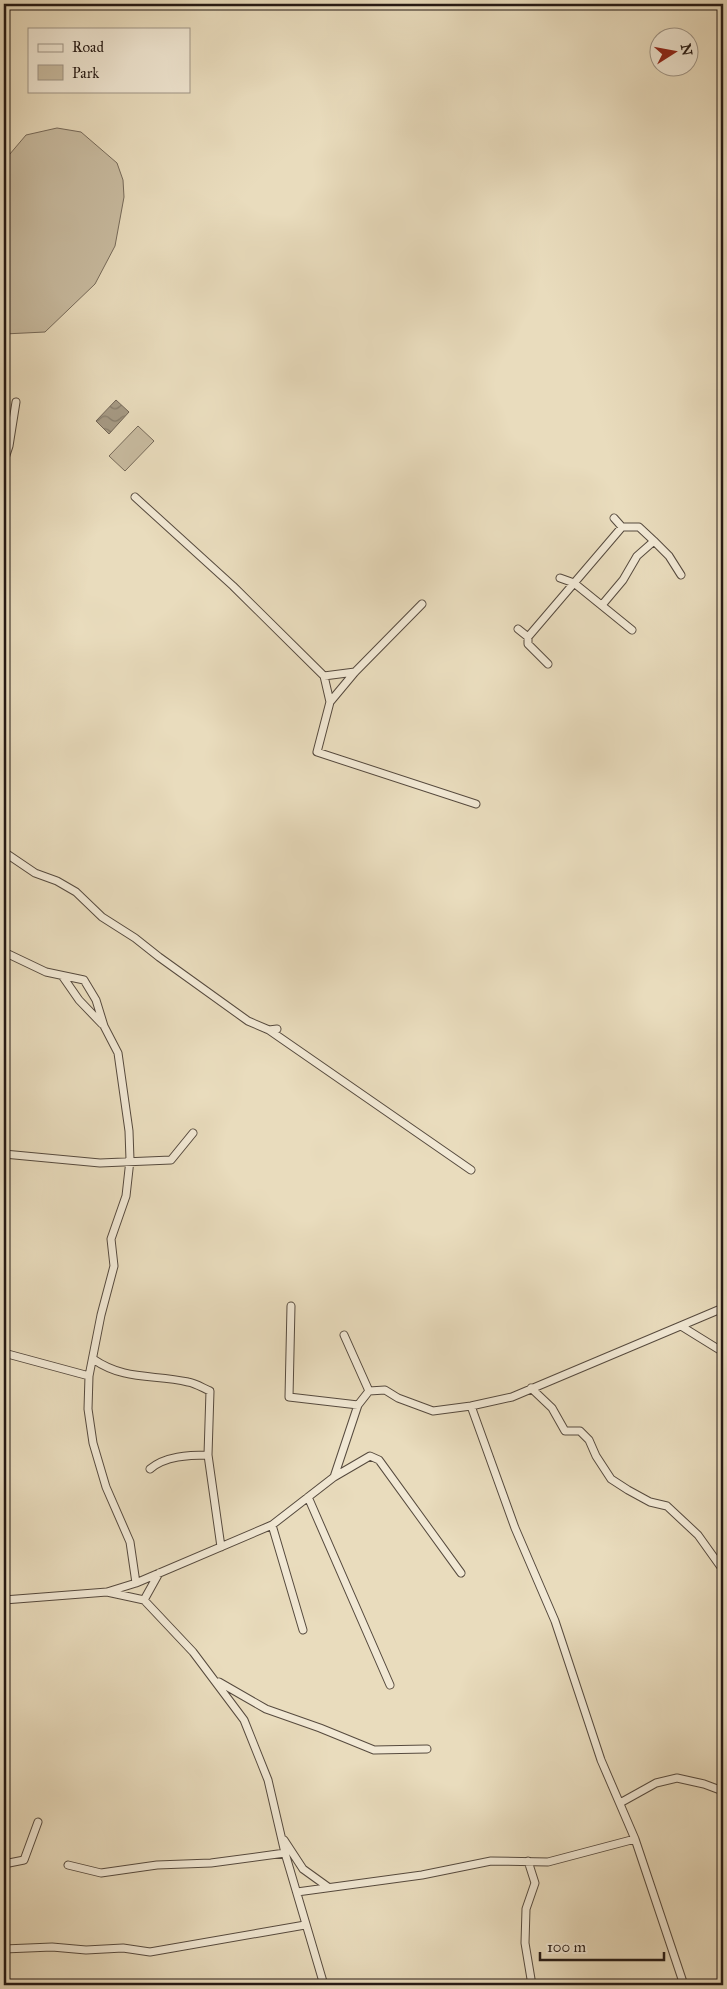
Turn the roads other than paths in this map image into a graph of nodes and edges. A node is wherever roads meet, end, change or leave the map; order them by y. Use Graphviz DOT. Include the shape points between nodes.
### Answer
graph roads {
  1 [pos="16,402"];
  2 [pos="4,461"];
  3 [pos="135,498"];
  4 [pos="614,518"];
  5 [pos="622,526"];
  6 [pos="654,541"];
  7 [pos="681,574"];
  8 [pos="560,578"];
  9 [pos="574,583"];
  10 [pos="422,604"];
  11 [pos="602,605"];
  12 [pos="518,628"];
  13 [pos="632,630"];
  14 [pos="528,636"];
  15 [pos="548,664"];
  16 [pos="355,672"];
  17 [pos="324,676"];
  18 [pos="330,702"];
  19 [pos="476,804"];
  20 [pos="4,852"];
  21 [pos="4,952"];
  22 [pos="63,977"];
  23 [pos="104,1026"];
  24 [pos="277,1029"];
  25 [pos="269,1030"];
  26 [pos="193,1133"];
  27 [pos="4,1154"];
  28 [pos="130,1160"];
  29 [pos="471,1170"];
  30 [pos="292,1306"];
  31 [pos="723,1308"];
  32 [pos="681,1326"];
  33 [pos="344,1335"];
  34 [pos="723,1352"];
  35 [pos="4,1353"];
  36 [pos="93,1359"];
  37 [pos="89,1376"];
  38 [pos="531,1388"];
  39 [pos="369,1391"];
  40 [pos="358,1405"];
  41 [pos="471,1406"];
  42 [pos="208,1455"];
  43 [pos="150,1469"];
  44 [pos="334,1477"];
  45 [pos="308,1497"];
  46 [pos="272,1525"];
  47 [pos="221,1547"];
  48 [pos="723,1570"];
  49 [pos="159,1573"];
  50 [pos="461,1573"];
  51 [pos="136,1583"];
  52 [pos="107,1592"];
  53 [pos="4,1600"];
  54 [pos="144,1600"];
  55 [pos="302,1630"];
  56 [pos="216,1681"];
  57 [pos="390,1685"];
  58 [pos="427,1749"];
  59 [pos="723,1794"];
  60 [pos="620,1803"];
  61 [pos="38,1822"];
  62 [pos="281,1836"];
  63 [pos="635,1839"];
  64 [pos="285,1853"];
  65 [pos="528,1861"];
  66 [pos="4,1864"];
  67 [pos="68,1865"];
  68 [pos="328,1887"];
  69 [pos="296,1892"];
  70 [pos="305,1925"];
  71 [pos="4,1949"];
  72 [pos="324,1985"];
  73 [pos="532,1985"];
  74 [pos="684,1985"];
  1 -- 2 [label="street"];
  3 -- 17 [label="street" via="233,586"];
  4 -- 5 [label="street"];
  5 -- 6 [label="street" via="639,527"];
  5 -- 9 [label="street"];
  6 -- 7 [label="street"];
  6 -- 11 [label="street" via="637,556 623,580"];
  8 -- 9 [label="street"];
  9 -- 11 [label="street"];
  9 -- 14 [label="street"];
  10 -- 16 [label="street"];
  11 -- 13 [label="street"];
  12 -- 14 [label="street"];
  14 -- 15 [label="street" via="528,644"];
  16 -- 17 [label="street"];
  16 -- 18 [label="street"];
  17 -- 18 [label="street"];
  18 -- 19 [label="street" via="317,752"];
  20 -- 25 [label="street" via="35,873 76,892 102,917 248,1020"];
  21 -- 22 [label="street"];
  22 -- 23 [label="street"];
  22 -- 23 [label="street" via="84,980 96,1000"];
  23 -- 28 [label="street" via="118,1052"];
  24 -- 25 [label="street"];
  25 -- 29 [label="street"];
  26 -- 28 [label="street" via="171,1160"];
  27 -- 28 [label="street" via="100,1163"];
  28 -- 36 [label="street" via="126,1196 111,1240 114,1266"];
  30 -- 40 [label="street" via="290,1397"];
  31 -- 32 [label="street"];
  32 -- 34 [label="street"];
  32 -- 38 [label="street"];
  33 -- 39 [label="street"];
  35 -- 37 [label="street"];
  36 -- 37 [label="street"];
  36 -- 42 [label="street" via="105,1367 142,1378 189,1382 210,1391"];
  37 -- 51 [label="street" via="88,1409 93,1443 106,1487 130,1542"];
  38 -- 41 [label="street" via="512,1397"];
  38 -- 48 [label="street" via="552,1408 565,1431 580,1431 589,1440 611,1478 650,1502 667,1506 698,1535"];
  39 -- 40 [label="street"];
  39 -- 41 [label="street" via="385,1390 433,1411"];
  40 -- 44 [label="street"];
  41 -- 60 [label="street" via="515,1528 555,1621 601,1760"];
  42 -- 43 [label="street" via="188,1455 156,1463"];
  42 -- 47 [label="street"];
  44 -- 45 [label="street"];
  44 -- 50 [label="street" via="370,1456 379,1460"];
  45 -- 46 [label="street"];
  45 -- 57 [label="street"];
  46 -- 47 [label="street"];
  46 -- 55 [label="street"];
  47 -- 49 [label="street"];
  49 -- 51 [label="street"];
  49 -- 54 [label="street"];
  51 -- 52 [label="street"];
  52 -- 53 [label="street"];
  52 -- 54 [label="street"];
  54 -- 56 [label="street"];
  56 -- 58 [label="street" via="266,1709 374,1750"];
  56 -- 62 [label="street" via="244,1720 268,1780"];
  59 -- 60 [label="street" via="704,1784 677,1778 656,1783"];
  60 -- 63 [label="street"];
  61 -- 66 [label="street" via="24,1860"];
  62 -- 64 [label="street"];
  62 -- 68 [label="street" via="303,1869"];
  63 -- 65 [label="street" via="548,1862"];
  63 -- 74 [label="street"];
  64 -- 67 [label="street" via="102,1873"];
  64 -- 69 [label="street"];
  65 -- 68 [label="street" via="491,1861 422,1875"];
  65 -- 73 [label="street" via="535,1883 526,1909 525,1943"];
  68 -- 69 [label="street"];
  69 -- 70 [label="street"];
  70 -- 71 [label="street" via="150,1952 123,1948"];
  70 -- 72 [label="street"];
}
